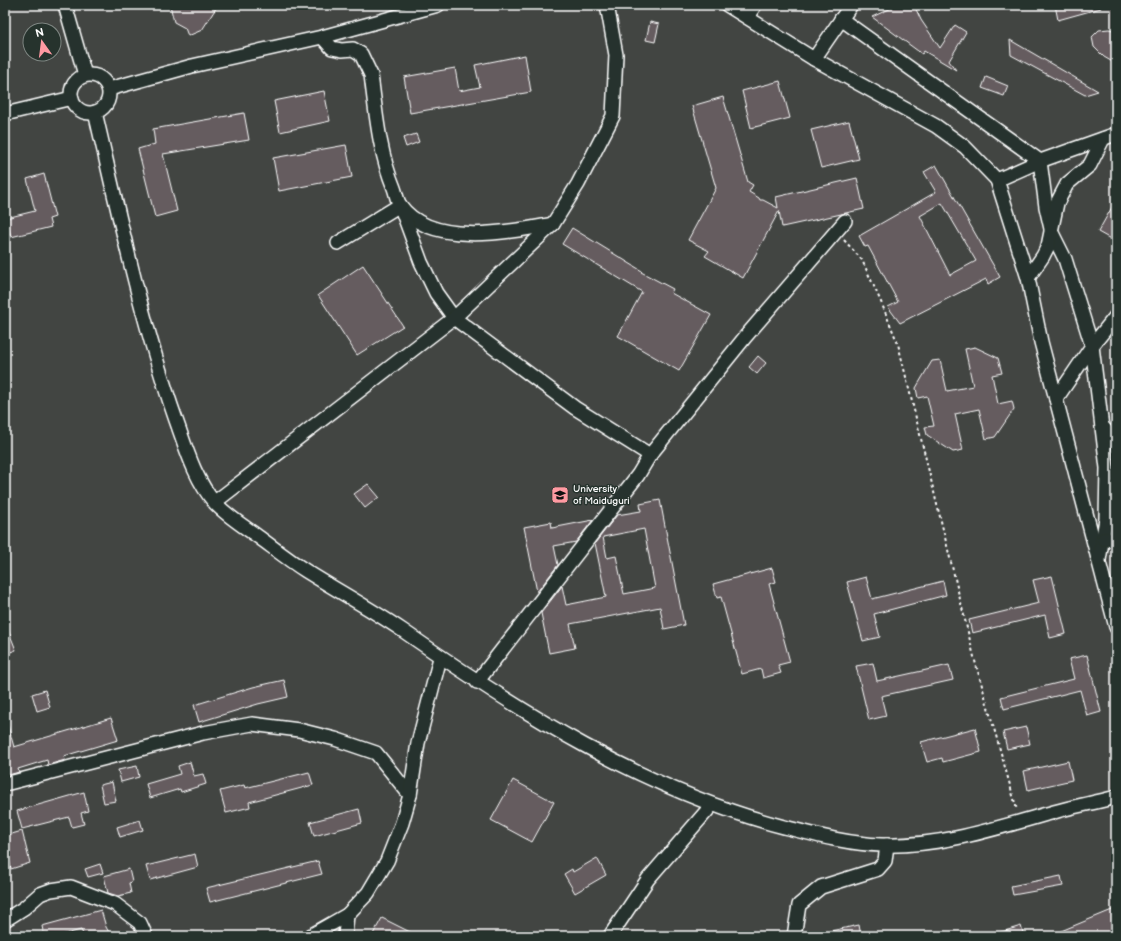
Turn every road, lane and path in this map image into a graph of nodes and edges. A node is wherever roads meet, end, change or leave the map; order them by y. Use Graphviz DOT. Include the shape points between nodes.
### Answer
graph roads {
  1 [pos="65,5"];
  2 [pos="438,5"];
  3 [pos="607,5"];
  4 [pos="727,5"];
  5 [pos="755,5"];
  6 [pos="851,5"];
  7 [pos="747,17"];
  8 [pos="841,20"];
  9 [pos="322,37"];
  10 [pos="814,59"];
  11 [pos="85,75"];
  12 [pos="109,89"];
  13 [pos="72,98"];
  14 [pos="95,112"];
  15 [pos="5,114"];
  16 [pos="1116,134"];
  17 [pos="1103,139"];
  18 [pos="1040,162"];
  19 [pos="997,180"];
  20 [pos="400,205"];
  21 [pos="845,221"];
  22 [pos="553,224"];
  23 [pos="836,232"];
  24 [pos="1052,233"];
  25 [pos="338,243"];
  26 [pos="1028,278"];
  27 [pos="1116,316"];
  28 [pos="454,318"];
  29 [pos="1092,346"];
  30 [pos="1056,398"];
  31 [pos="1102,426"];
  32 [pos="1116,442"];
  33 [pos="650,455"];
  34 [pos="215,502"];
  35 [pos="1110,540"];
  36 [pos="1098,564"];
  37 [pos="1116,627"];
  38 [pos="440,658"];
  39 [pos="477,682"];
  40 [pos="5,784"];
  41 [pos="410,795"];
  42 [pos="1116,797"];
  43 [pos="712,805"];
  44 [pos="1021,821"];
  45 [pos="887,845"];
  46 [pos="347,915"];
  47 [pos="5,920"];
  48 [pos="146,936"];
  49 [pos="310,936"];
  50 [pos="345,936"];
  51 [pos="610,936"];
  52 [pos="794,936"];
  1 -- 11 [label="street"];
  2 -- 9 [label="street"];
  3 -- 22 [label="street" via="616,55 613,116 578,184"];
  4 -- 7 [label="street"];
  5 -- 7 [label="street"];
  6 -- 8 [label="street"];
  7 -- 10 [label="street"];
  8 -- 10 [label="street"];
  8 -- 18 [label="street"];
  9 -- 12 [label="street" via="192,66"];
  9 -- 20 [label="street" via="332,48 361,54 368,66 380,145"];
  10 -- 19 [label="street" via="936,126 965,147"];
  11 -- 12 [label="street" via="100,77"];
  11 -- 13 [label="street" via="74,84"];
  12 -- 14 [label="street" via="107,103"];
  13 -- 14 [label="street" via="80,110"];
  13 -- 15 [label="street"];
  14 -- 34 [label="street" via="134,276 164,385 193,466"];
  16 -- 17 [label="street"];
  17 -- 18 [label="street"];
  17 -- 24 [label="street" via="1090,165 1068,184 1057,203"];
  18 -- 19 [label="street"];
  18 -- 24 [label="street"];
  19 -- 26 [label="street"];
  20 -- 22 [label="street" via="416,220 462,234 505,232"];
  20 -- 25 [label="street"];
  20 -- 28 [label="street" via="421,262 436,293"];
  21 -- 23 [label="street"];
  22 -- 28 [label="street"];
  23 -- 33 [label="street" via="746,336"];
  23 -- 44 [label="path" via="862,260 898,344 975,661"];
  24 -- 26 [label="street" via="1043,256"];
  24 -- 29 [label="street" via="1065,259"];
  26 -- 30 [label="street"];
  27 -- 29 [label="street"];
  28 -- 33 [label="street" via="575,408"];
  28 -- 34 [label="street"];
  29 -- 30 [label="street"];
  29 -- 31 [label="street"];
  30 -- 36 [label="street"];
  31 -- 32 [label="street"];
  31 -- 35 [label="street" via="1107,468 1106,519"];
  33 -- 39 [label="street" via="638,476"];
  34 -- 38 [label="street" via="247,529 304,570 361,603"];
  35 -- 36 [label="street"];
  36 -- 37 [label="street"];
  38 -- 39 [label="street"];
  38 -- 41 [label="street" via="418,743"];
  39 -- 43 [label="street" via="588,749 662,785"];
  40 -- 41 [label="street" via="203,733 252,724 299,730 376,753"];
  41 -- 46 [label="street" via="387,861 368,893"];
  42 -- 44 [label="street"];
  43 -- 45 [label="street" via="750,818 828,838"];
  43 -- 51 [label="street" via="648,878"];
  44 -- 45 [label="street" via="946,842"];
  45 -- 52 [label="street" via="885,860 878,869 821,887 799,905"];
  46 -- 49 [label="street"];
  46 -- 50 [label="street"];
  47 -- 48 [label="street" via="40,894 71,887 115,904 140,923"];
}
